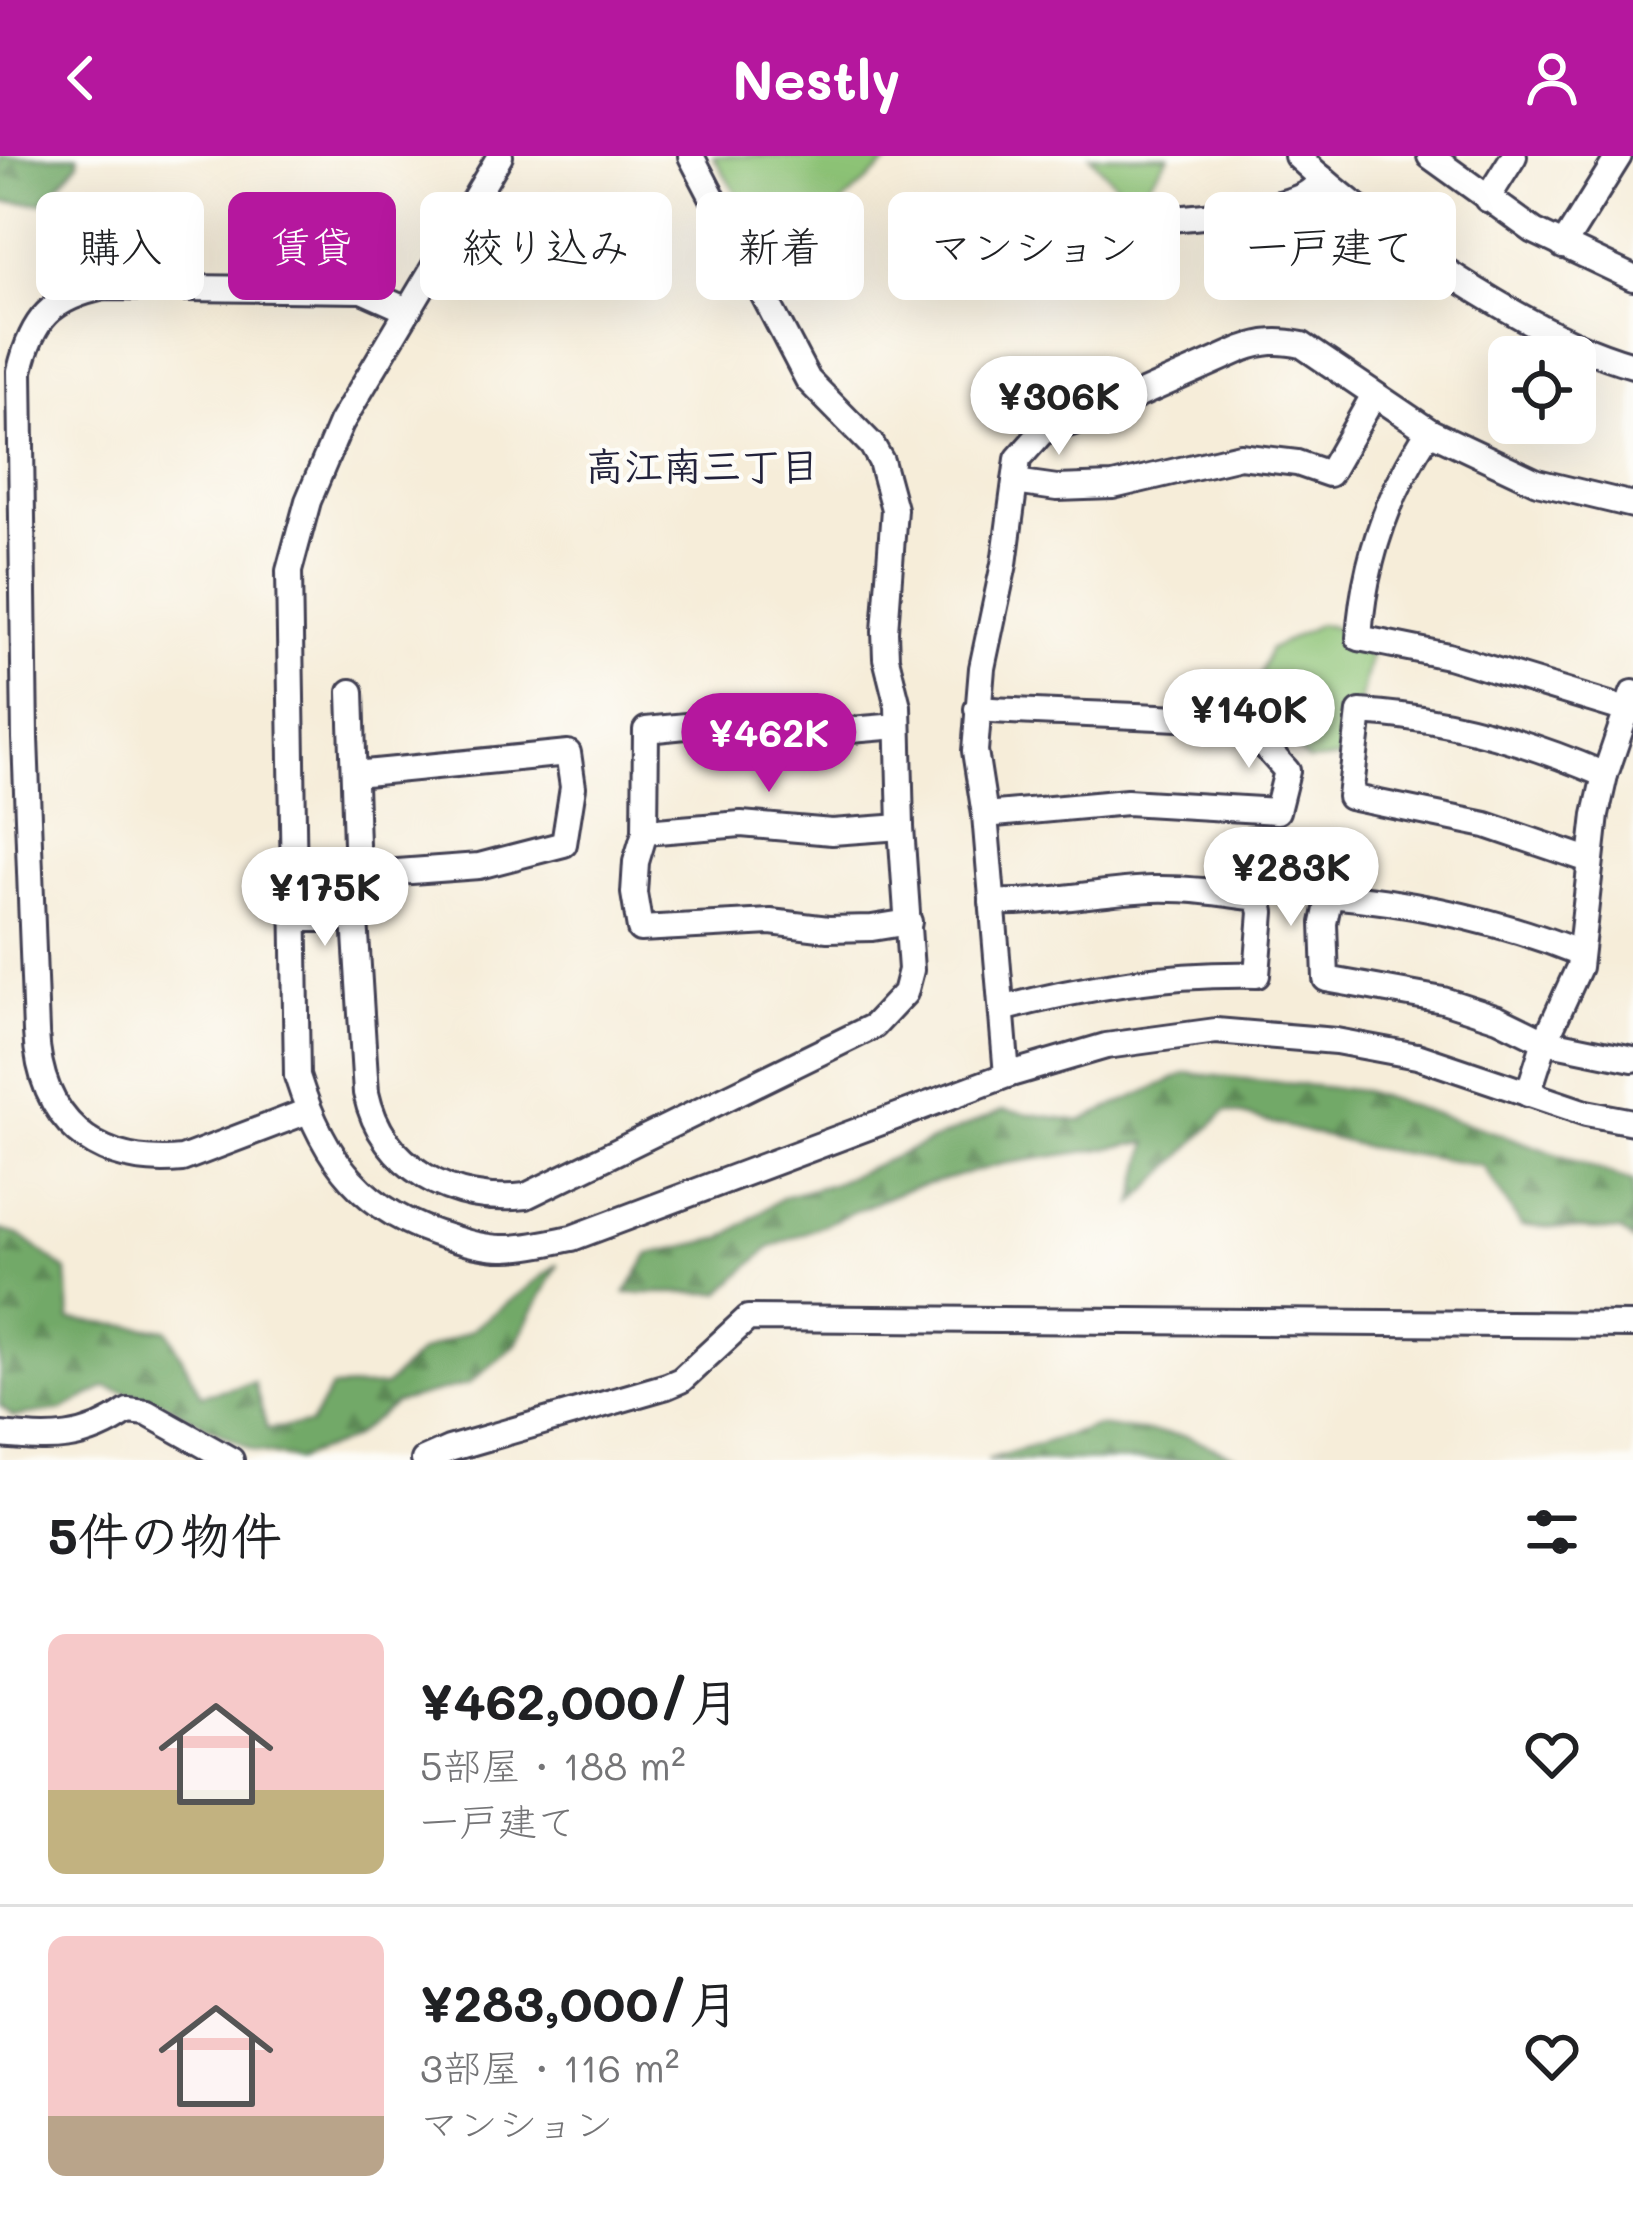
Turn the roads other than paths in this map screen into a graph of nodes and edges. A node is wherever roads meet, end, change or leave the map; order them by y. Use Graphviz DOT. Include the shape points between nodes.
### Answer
graph roads {
  1 [pos="500,156"];
  2 [pos="692,156"];
  3 [pos="1297,156"];
  4 [pos="1430,156"];
  5 [pos="1514,156"];
  6 [pos="1619,156"];
  7 [pos="1322,178"];
  8 [pos="1487,199"];
  9 [pos="1180,218"];
  10 [pos="1563,246"];
  11 [pos="1633,278"];
  12 [pos="406,310"];
  13 [pos="1633,364"];
  14 [pos="1374,395"];
  15 [pos="1429,431"];
  16 [pos="1015,482"];
  17 [pos="1633,505"];
  18 [pos="351,692"];
  19 [pos="1631,705"];
  20 [pos="977,709"];
  21 [pos="898,726"];
  22 [pos="355,774"];
  23 [pos="1604,775"];
  24 [pos="985,815"];
  25 [pos="901,827"];
  26 [pos="645,832"];
  27 [pos="1589,860"];
  28 [pos="357,875"];
  29 [pos="992,902"];
  30 [pos="295,919"];
  31 [pos="355,919"];
  32 [pos="909,922"];
  33 [pos="1580,953"];
  34 [pos="1002,1009"];
  35 [pos="1545,1041"];
  36 [pos="1633,1059"];
  37 [pos="1007,1075"];
  38 [pos="1528,1094"];
  39 [pos="308,1111"];
  40 [pos="1633,1122"];
  41 [pos="1633,1324"];
  42 [pos="0,1435"];
  43 [pos="451,1454"];
  44 [pos="232,1460"];
  45 [pos="424,1460"];
  1 -- 12 [label="street"];
  2 -- 21 [label="street" via="808,380 881,461 894,509 885,631"];
  3 -- 7 [label="street"];
  4 -- 8 [label="street"];
  5 -- 8 [label="street"];
  6 -- 10 [label="street"];
  7 -- 9 [label="street" via="1309,193"];
  7 -- 13 [label="street" via="1448,272 1561,336"];
  8 -- 10 [label="street"];
  10 -- 11 [label="street"];
  12 -- 30 [label="street" via="341,423 289,571"];
  12 -- 39 [label="street" via="362,290 104,287 56,303 27,343 20,371 28,828 37,1053 48,1093 92,1142 160,1161"];
  14 -- 15 [label="street"];
  14 -- 16 [label="street" via="1329,474 1240,456 1114,486"];
  14 -- 16 [label="street" via="1302,345 1266,340 1042,433 1018,458"];
  15 -- 17 [label="street" via="1537,482"];
  15 -- 19 [label="street" via="1385,513 1359,638"];
  16 -- 20 [label="street"];
  18 -- 22 [label="street"];
  19 -- 23 [label="street"];
  20 -- 24 [label="street"];
  20 -- 24 [label="street" via="1244,723 1287,771 1277,811 1127,802"];
  21 -- 25 [label="street"];
  21 -- 26 [label="street" via="815,733 726,722 646,730"];
  22 -- 28 [label="street"];
  22 -- 28 [label="street" via="568,753 573,788 564,844 479,866"];
  23 -- 27 [label="street"];
  23 -- 27 [label="street" via="1478,730 1360,712 1350,797 1486,824"];
  24 -- 29 [label="street"];
  25 -- 26 [label="street" via="832,832 741,824"];
  25 -- 32 [label="street"];
  26 -- 32 [label="street" via="634,893 640,929"];
  27 -- 33 [label="street"];
  28 -- 31 [label="street"];
  29 -- 34 [label="street"];
  29 -- 34 [label="street" via="1155,889 1258,898 1262,911 1257,975 1112,983"];
  30 -- 31 [label="street"];
  30 -- 39 [label="street" via="297,1076"];
  31 -- 32 [label="street" via="372,1120 422,1176 500,1199 557,1183 874,1026 905,993"];
  33 -- 35 [label="street"];
  33 -- 35 [label="street" via="1438,909 1330,895 1327,979 1443,1000"];
  34 -- 37 [label="street"];
  35 -- 36 [label="street"];
  35 -- 38 [label="street"];
  37 -- 38 [label="street" via="1106,1046 1216,1031 1418,1056"];
  37 -- 39 [label="street" via="572,1238 504,1249 401,1222 346,1175"];
  38 -- 40 [label="street"];
  41 -- 43 [label="street" via="748,1318 668,1386"];
  42 -- 44 [label="street" via="74,1438 128,1411 147,1413"];
  43 -- 45 [label="street"];
}
